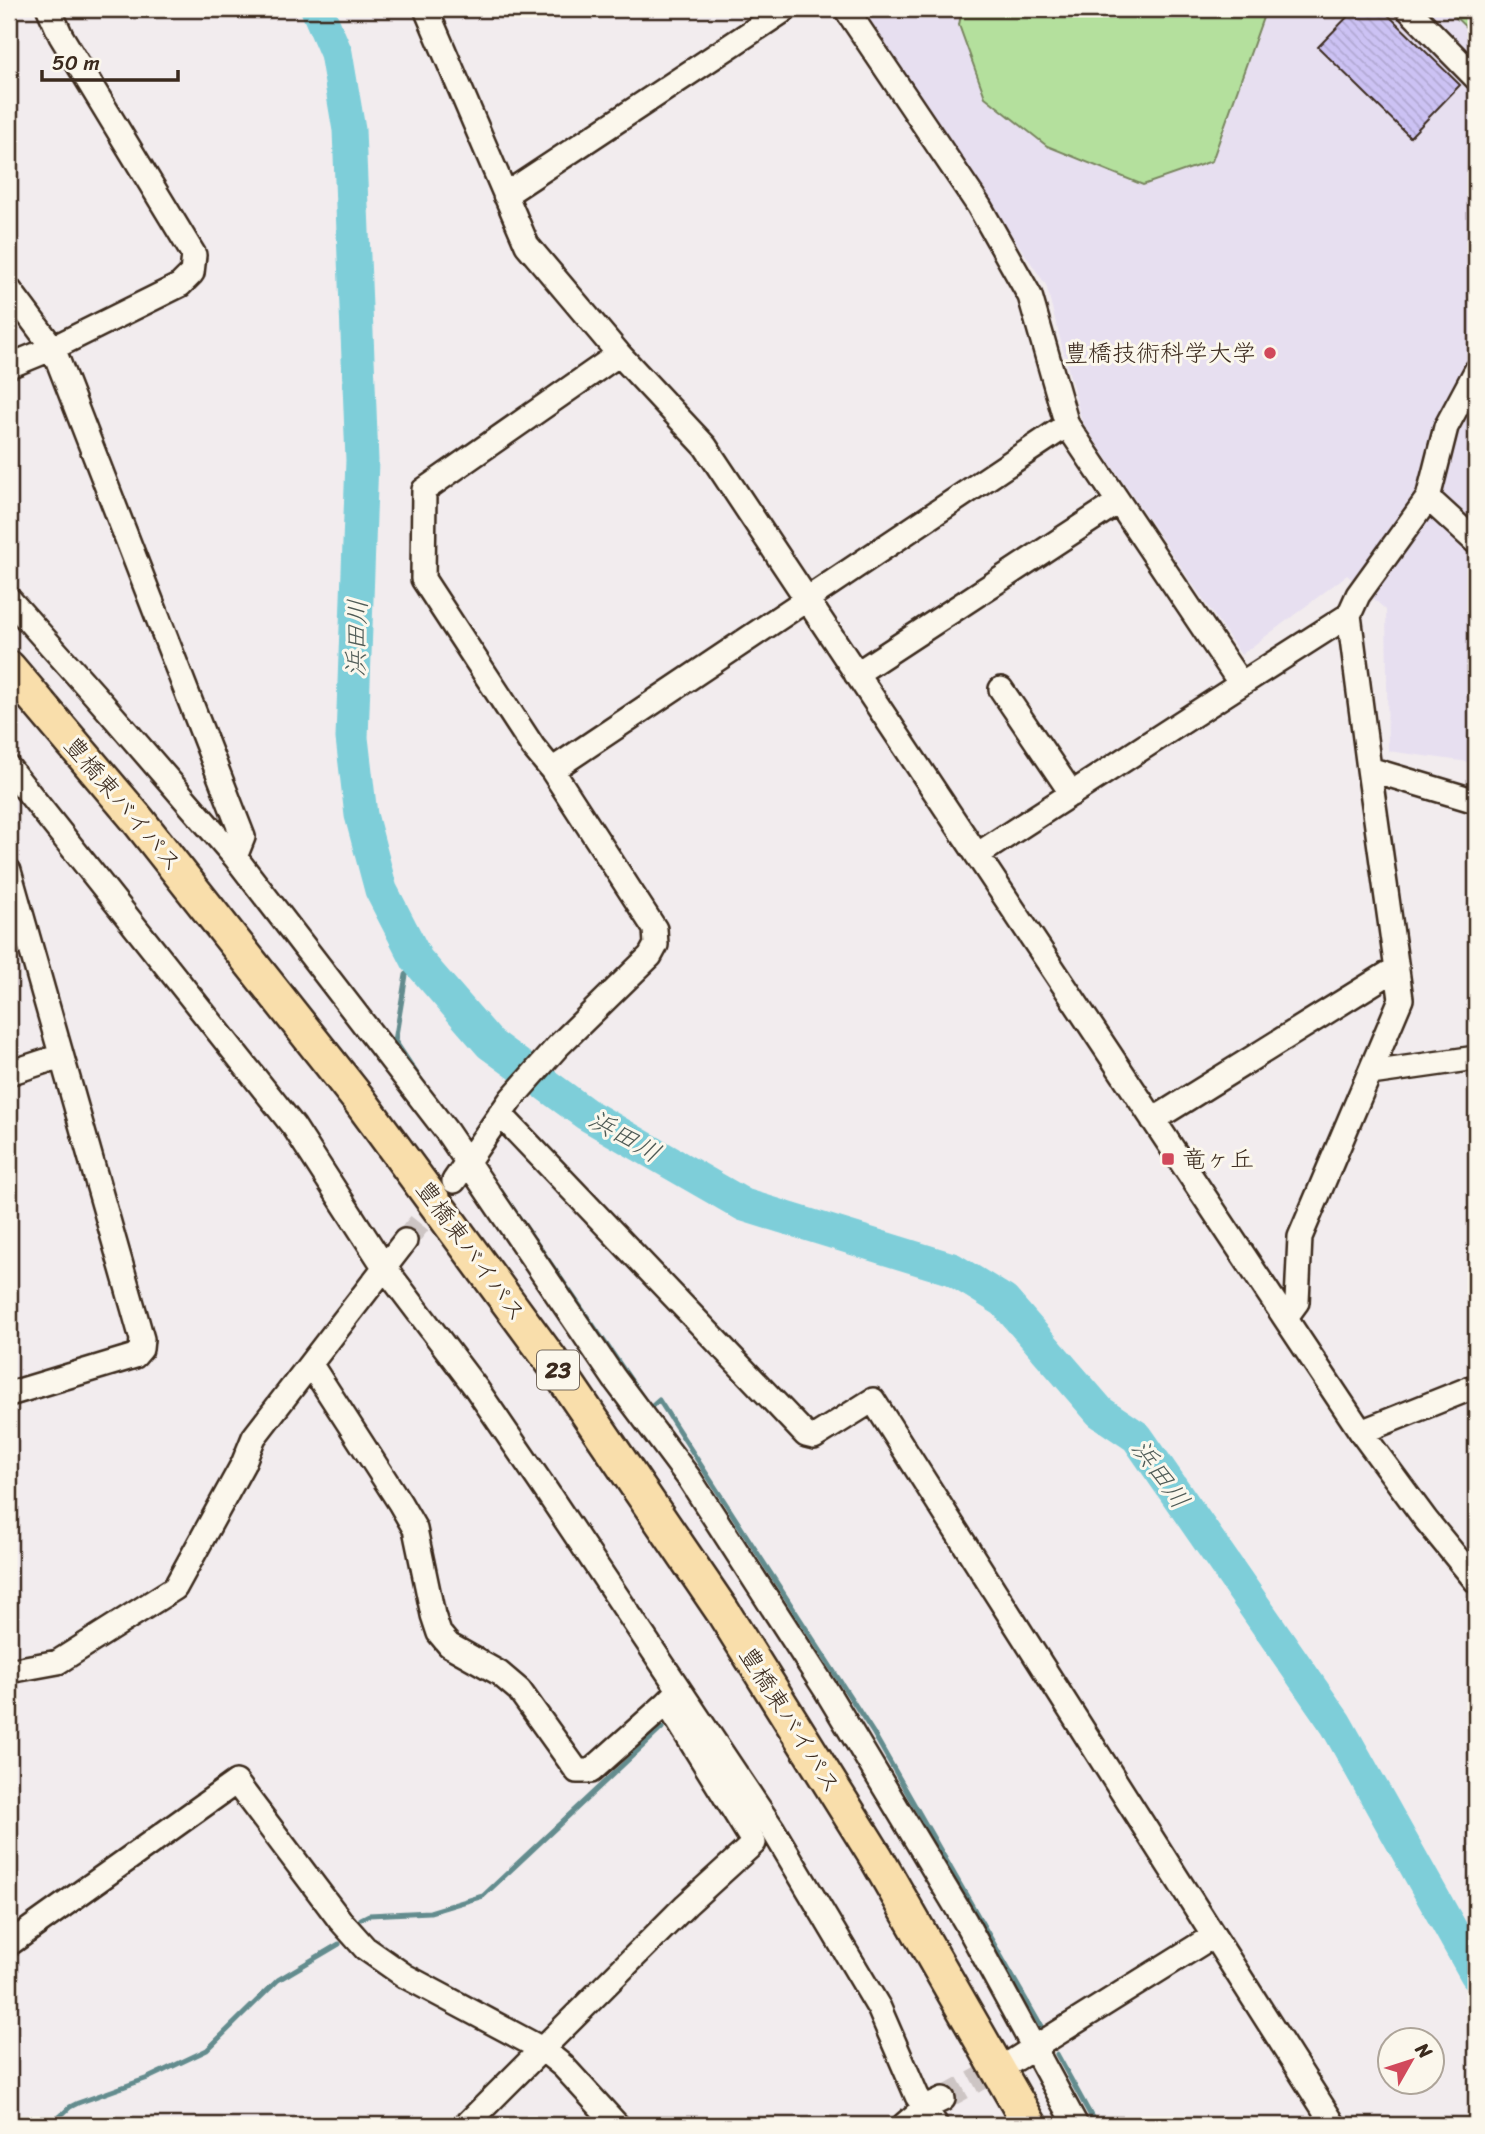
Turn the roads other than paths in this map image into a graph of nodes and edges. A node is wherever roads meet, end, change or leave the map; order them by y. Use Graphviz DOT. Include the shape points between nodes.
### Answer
graph roads {
  1 [pos="49,9"];
  2 [pos="426,9"];
  3 [pos="786,9"];
  4 [pos="846,9"];
  5 [pos="1408,9"];
  6 [pos="1476,78"];
  7 [pos="505,195"];
  8 [pos="9,289"];
  9 [pos="53,348"];
  10 [pos="619,354"];
  11 [pos="9,366"];
  12 [pos="1476,371"];
  13 [pos="1068,425"];
  14 [pos="1428,498"];
  15 [pos="1118,502"];
  16 [pos="1476,542"];
  17 [pos="9,598"];
  18 [pos="807,600"];
  19 [pos="1349,615"];
  20 [pos="9,668"];
  21 [pos="856,674"];
  22 [pos="1241,684"];
  23 [pos="1001,689"];
  24 [pos="9,768"];
  25 [pos="1369,769"];
  26 [pos="552,770"];
  27 [pos="1072,794"];
  28 [pos="1476,801"];
  29 [pos="977,855"];
  30 [pos="235,858"];
  31 [pos="9,871"];
  32 [pos="1397,968"];
  33 [pos="61,1056"];
  34 [pos="1476,1058"];
  35 [pos="9,1073"];
  36 [pos="1371,1073"];
  37 [pos="506,1106"];
  38 [pos="1153,1120"];
  39 [pos="460,1172"];
  40 [pos="405,1241"];
  41 [pos="385,1268"];
  42 [pos="1286,1317"];
  43 [pos="311,1365"];
  44 [pos="1476,1386"];
  45 [pos="9,1394"];
  46 [pos="1361,1432"];
  47 [pos="1476,1581"];
  48 [pos="9,1671"];
  49 [pos="673,1697"];
  50 [pos="1213,1936"];
  51 [pos="9,1944"];
  52 [pos="542,2049"];
  53 [pos="1034,2049"];
  54 [pos="1002,2060"];
  55 [pos="1012,2110"];
  56 [pos="934,2111"];
  57 [pos="466,2125"];
  58 [pos="617,2125"];
  59 [pos="904,2125"];
  60 [pos="1031,2125"];
  61 [pos="1076,2125"];
  62 [pos="1334,2125"];
  1 -- 9 [label="street" via="194,255 192,273 180,285"];
  2 -- 7 [label="street"];
  3 -- 7 [label="street"];
  4 -- 13 [label="street" via="979,206 1030,296"];
  5 -- 6 [label="street"];
  7 -- 10 [label="street" via="527,245"];
  8 -- 9 [label="street"];
  9 -- 11 [label="street"];
  9 -- 30 [label="street" via="243,837"];
  10 -- 18 [label="street" via="705,446"];
  10 -- 26 [label="street" via="424,490 423,579"];
  12 -- 14 [label="street" via="1446,427"];
  13 -- 15 [label="street"];
  13 -- 18 [label="street"];
  14 -- 16 [label="street"];
  14 -- 19 [label="street" via="1358,595"];
  15 -- 21 [label="street"];
  15 -- 22 [label="street"];
  17 -- 30 [label="street"];
  18 -- 21 [label="street"];
  18 -- 26 [label="street"];
  19 -- 22 [label="street"];
  19 -- 25 [label="street"];
  20 -- 54 [label="highway, 豊橋東バイパス / 23" via="137,819 352,1090 558,1370 723,1612"];
  21 -- 29 [label="street"];
  22 -- 27 [label="street"];
  23 -- 27 [label="street"];
  24 -- 41 [label="street" via="294,1127"];
  25 -- 28 [label="street"];
  25 -- 32 [label="street"];
  26 -- 37 [label="street" via="656,929 656,945"];
  27 -- 29 [label="street"];
  29 -- 38 [label="street"];
  30 -- 39 [label="street" via="447,1132"];
  31 -- 33 [label="street"];
  32 -- 36 [label="street" via="1401,999"];
  32 -- 38 [label="street"];
  33 -- 35 [label="street"];
  33 -- 45 [label="street" via="142,1339 141,1349 135,1356"];
  34 -- 36 [label="street"];
  36 -- 42 [label="street" via="1300,1237 1297,1302"];
  37 -- 39 [label="street"];
  37 -- 50 [label="street" via="806,1436 814,1437 873,1400"];
  38 -- 42 [label="street"];
  39 -- 53 [label="street" via="689,1478 826,1690 965,1921"];
  40 -- 41 [label="street"];
  41 -- 43 [label="street"];
  41 -- 49 [label="street" via="476,1388"];
  42 -- 46 [label="street"];
  43 -- 48 [label="street" via="254,1437 175,1588 58,1662"];
  43 -- 49 [label="street" via="415,1529 439,1633 449,1646 499,1673 519,1690 577,1771 591,1771"];
  44 -- 46 [label="street"];
  46 -- 47 [label="street"];
  49 -- 52 [label="street" via="754,1843"];
  49 -- 56 [label="street" via="772,1828 878,2008 917,2096"];
  50 -- 53 [label="street"];
  50 -- 62 [label="street"];
  51 -- 52 [label="street" via="236,1782 365,1948 405,1976"];
  52 -- 57 [label="street"];
  52 -- 58 [label="street"];
  53 -- 54 [label="street"];
  53 -- 61 [label="street"];
  54 -- 55 [label="highway, 豊橋東バイパス / 23"];
  55 -- 60 [label="highway, 23"];
  56 -- 59 [label="street"];
}
